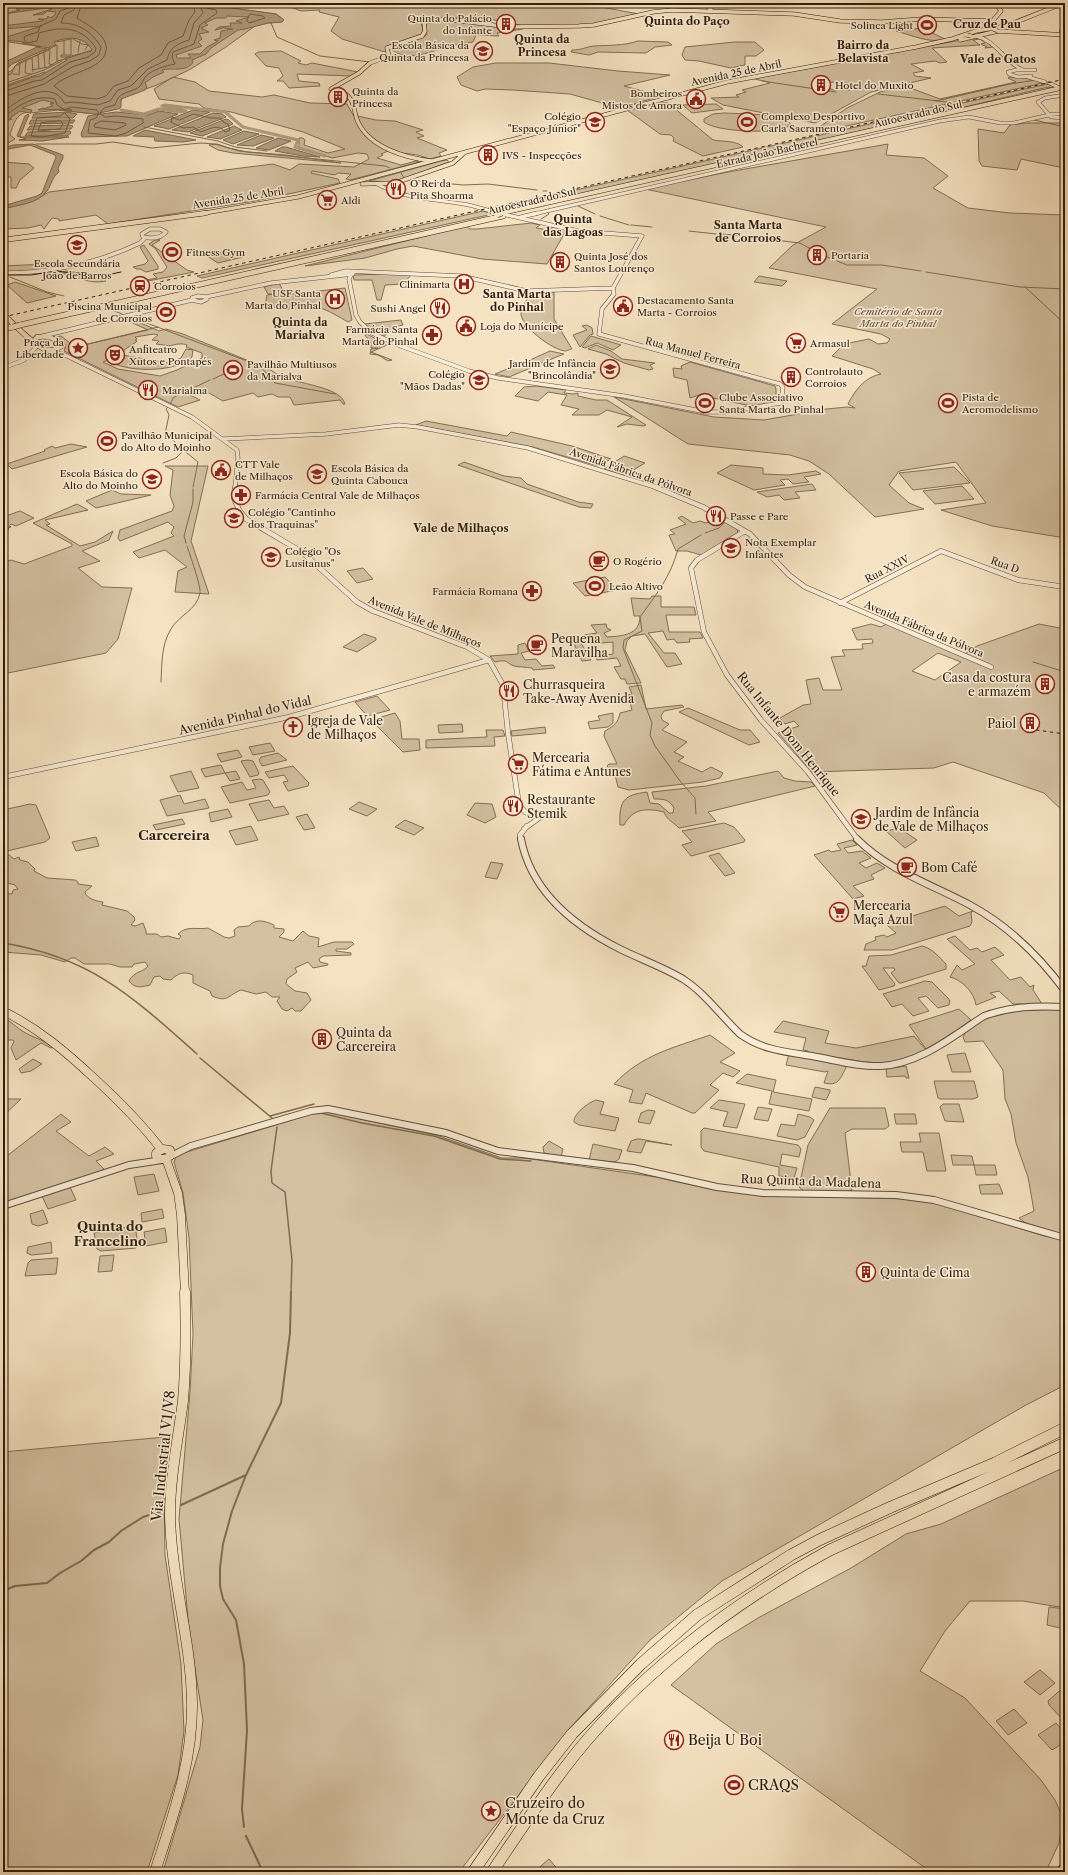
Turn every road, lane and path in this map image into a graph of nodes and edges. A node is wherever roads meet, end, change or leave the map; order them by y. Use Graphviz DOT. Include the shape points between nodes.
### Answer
graph roads {
  1 [pos="703,3"];
  2 [pos="995,3"];
  3 [pos="1064,4"];
  4 [pos="710,12"];
  5 [pos="1044,13"];
  6 [pos="995,28"];
  7 [pos="1006,29"];
  8 [pos="1012,32"];
  9 [pos="1063,33"];
  10 [pos="970,35"];
  11 [pos="983,36"];
  12 [pos="916,47"];
  13 [pos="1014,66"];
  14 [pos="1024,70"];
  15 [pos="1010,72"];
  16 [pos="1031,74"];
  17 [pos="1025,77"];
  18 [pos="1035,79"];
  19 [pos="1058,87"];
  20 [pos="1065,87"];
  21 [pos="1065,90"];
  22 [pos="1065,95"];
  23 [pos="1042,96"];
  24 [pos="1030,101"];
  25 [pos="1046,109"];
  26 [pos="1058,113"];
  27 [pos="1065,114"];
  28 [pos="966,115"];
  29 [pos="1051,115"];
  30 [pos="942,118"];
  31 [pos="1065,119"];
  32 [pos="469,152"];
  33 [pos="439,160"];
  34 [pos="425,162"];
  35 [pos="453,163"];
  36 [pos="370,179"];
  37 [pos="374,184"];
  38 [pos="390,184"];
  39 [pos="348,185"];
  40 [pos="393,191"];
  41 [pos="502,215"];
  42 [pos="520,218"];
  43 [pos="157,220"];
  44 [pos="130,223"];
  45 [pos="157,229"];
  46 [pos="145,231"];
  47 [pos="143,237"];
  48 [pos="154,239"];
  49 [pos="3,242"];
  50 [pos="351,274"];
  51 [pos="3,275"];
  52 [pos="341,275"];
  53 [pos="349,279"];
  54 [pos="613,288"];
  55 [pos="3,315"];
  56 [pos="14,324"];
  57 [pos="3,325"];
  58 [pos="3,329"];
  59 [pos="57,332"];
  60 [pos="27,335"];
  61 [pos="41,336"];
  62 [pos="52,337"];
  63 [pos="34,341"];
  64 [pos="38,345"];
  65 [pos="60,348"];
  66 [pos="45,350"];
  67 [pos="33,351"];
  68 [pos="63,355"];
  69 [pos="3,368"];
  70 [pos="223,439"];
  71 [pos="745,531"];
  72 [pos="942,551"];
  73 [pos="1065,587"];
  74 [pos="840,603"];
  75 [pos="489,660"];
  76 [pos="991,667"];
  77 [pos="3,777"];
  78 [pos="1065,990"];
  79 [pos="1065,1007"];
  80 [pos="3,1011"];
  81 [pos="191,1146"];
  82 [pos="161,1150"];
  83 [pos="166,1158"];
  84 [pos="138,1163"];
  85 [pos="3,1206"];
  86 [pos="1065,1238"];
  87 [pos="1065,1428"];
  88 [pos="1065,1443"];
  89 [pos="1065,1866"];
  90 [pos="155,1872"];
  91 [pos="473,1872"];
  92 [pos="492,1872"];
  93 [pos="1059,1872"];
  1 -- 4 [label="main road" via="711,9"];
  2 -- 6 [label="main road" via="1001,11"];
  3 -- 5 [label="main road"];
  3 -- 6 [label="main road"];
  4 -- 6 [label="main road" via="794,14 837,21 882,22 921,19"];
  4 -- 34 [label="main road" via="664,10 579,26 510,27 451,19 426,21 422,36 387,48 389,56 370,63 331,90 350,97 358,124 366,134 389,150"];
  5 -- 6 [label="main road"];
  5 -- 7 [label="main road"];
  6 -- 7 [label="main road"];
  6 -- 8 [label="main road"];
  6 -- 10 [label="main road"];
  6 -- 10 [label="main road, Avenida 25 de Abril"];
  6 -- 11 [label="main road, Avenida 25 de Abril"];
  7 -- 8 [label="main road"];
  8 -- 9 [label="main road"];
  10 -- 11 [label="main road, Avenida 25 de Abril"];
  10 -- 12 [label="main road"];
  10 -- 12 [label="main road, Avenida 25 de Abril"];
  11 -- 13 [label="street"];
  12 -- 32 [label="main road, Avenida 25 de Abril" via="727,82"];
  13 -- 14 [label="street"];
  13 -- 15 [label="street"];
  14 -- 15 [label="street"];
  14 -- 16 [label="street"];
  15 -- 17 [label="street" via="1015,76"];
  16 -- 17 [label="street"];
  16 -- 18 [label="street"];
  17 -- 18 [label="street"];
  18 -- 19 [label="street"];
  20 -- 41 [label="highway, Autoestrada do Sul"];
  21 -- 23 [label="highway, Autoestrada do Sul"];
  22 -- 25 [label="street" via="1039,101"];
  23 -- 24 [label="highway"];
  23 -- 30 [label="highway, Autoestrada do Sul"];
  25 -- 26 [label="street"];
  25 -- 29 [label="street"];
  26 -- 27 [label="street"];
  26 -- 29 [label="street"];
  28 -- 30 [label="highway"];
  29 -- 31 [label="street"];
  29 -- 42 [label="street, Estrada João Bacherel" via="1006,124 969,118 940,121"];
  30 -- 41 [label="highway, Autoestrada do Sul"];
  32 -- 33 [label="main road, Avenida 25 de Abril"];
  32 -- 35 [label="main road, Avenida 25 de Abril"];
  33 -- 34 [label="main road, Avenida 25 de Abril"];
  33 -- 35 [label="main road" via="450,160"];
  34 -- 36 [label="main road, Avenida 25 de Abril"];
  35 -- 38 [label="main road, Avenida 25 de Abril"];
  36 -- 37 [label="main road" via="367,182"];
  36 -- 39 [label="main road, Avenida 25 de Abril"];
  37 -- 38 [label="main road, Avenida 25 de Abril"];
  37 -- 39 [label="main road, Avenida 25 de Abril"];
  37 -- 40 [label="street"];
  38 -- 40 [label="street" via="385,186"];
  39 -- 43 [label="main road, Avenida 25 de Abril" via="257,205"];
  40 -- 42 [label="street"];
  41 -- 56 [label="highway, Autoestrada do Sul"];
  42 -- 54 [label="street, Rua Manuel Ferreira" via="578,230 642,236"];
  43 -- 44 [label="main road, Avenida 25 de Abril"];
  43 -- 45 [label="street" via="150,224"];
  44 -- 46 [label="street" via="147,224 149,227"];
  44 -- 49 [label="main road, Avenida 25 de Abril"];
  45 -- 46 [label="street"];
  45 -- 48 [label="street" via="164,230 166,234"];
  46 -- 47 [label="street"];
  47 -- 48 [label="street"];
  47 -- 51 [label="street" via="140,243 106,258 39,272"];
  48 -- 51 [label="street" via="111,259 43,274"];
  50 -- 52 [label="street"];
  50 -- 53 [label="street"];
  50 -- 54 [label="street" via="389,272 461,276 526,291"];
  52 -- 53 [label="street"];
  52 -- 59 [label="street" via="271,282 206,297 203,301 192,300"];
  53 -- 54 [label="street, Rua Manuel Ferreira" via="356,315 360,322 378,337 463,369 486,375 610,393 718,413 782,402 784,387 602,336 598,332 602,321 602,309 614,294"];
  55 -- 60 [label="main road"];
  56 -- 57 [label="highway, Autoestrada do Sul"];
  56 -- 58 [label="highway, Autoestrada do Sul"];
  59 -- 61 [label="street"];
  59 -- 62 [label="street"];
  60 -- 61 [label="main road"];
  60 -- 63 [label="main road"];
  61 -- 62 [label="main road"];
  61 -- 63 [label="main road"];
  62 -- 65 [label="main road" via="62,345"];
  63 -- 64 [label="main road"];
  64 -- 66 [label="main road"];
  64 -- 67 [label="street"];
  65 -- 66 [label="main road"];
  65 -- 68 [label="street" via="59,351"];
  66 -- 67 [label="street"];
  66 -- 68 [label="street, Avenida Vale de Milhaços"];
  67 -- 69 [label="street" via="24,360"];
  68 -- 70 [label="street, Avenida Vale de Milhaços" via="192,417"];
  70 -- 71 [label="street, Avenida Fábrica da Pólvora" via="326,434 388,426 418,427 528,448 598,469 681,497"];
  70 -- 75 [label="street, Avenida Vale de Milhaços" via="238,453 234,498 246,519 302,552 356,602 467,647"];
  71 -- 74 [label="street, Avenida Fábrica da Pólvora" via="793,579 814,592"];
  71 -- 78 [label="street, Rua Infante Dom Henrique" via="697,560 691,568 704,632 727,675 761,720 808,772 863,847 893,868 982,912 1041,962"];
  72 -- 73 [label="street, Rua D" via="1018,580"];
  72 -- 74 [label="street, Rua XXIV"];
  74 -- 76 [label="street, Avenida Fábrica da Pólvora"];
  75 -- 77 [label="street, Avenida Pinhal do Vidal" via="289,717"];
  75 -- 79 [label="street, Avenida Vale de Milhaços" via="503,685 519,805 536,817 520,835 528,866 559,908 613,945 688,983 753,1042 767,1048 857,1064 890,1065 921,1056 993,1012 1017,1007"];
  80 -- 82 [label="main road" via="32,1025 58,1045 130,1111"];
  81 -- 82 [label="street"];
  81 -- 83 [label="street"];
  81 -- 86 [label="street, Rua Quinta da Madalena" via="311,1110 325,1109 446,1133 498,1151 634,1168 707,1186 750,1191 918,1197"];
  82 -- 83 [label="main road" via="156,1157"];
  82 -- 83 [label="main road" via="171,1151"];
  82 -- 84 [label="street"];
  83 -- 84 [label="street"];
  83 -- 90 [label="main road, Via Industrial V1/V8" via="178,1193 181,1214 186,1341 183,1402 171,1489 170,1535 190,1672 192,1717 186,1770"];
  84 -- 85 [label="street"];
  87 -- 91 [label="highway" via="995,1463 819,1540 697,1615 641,1664 572,1734 539,1776"];
  88 -- 92 [label="highway" via="830,1550 730,1611 626,1698 594,1733 563,1769"];
  89 -- 93 [label="street"];
}
